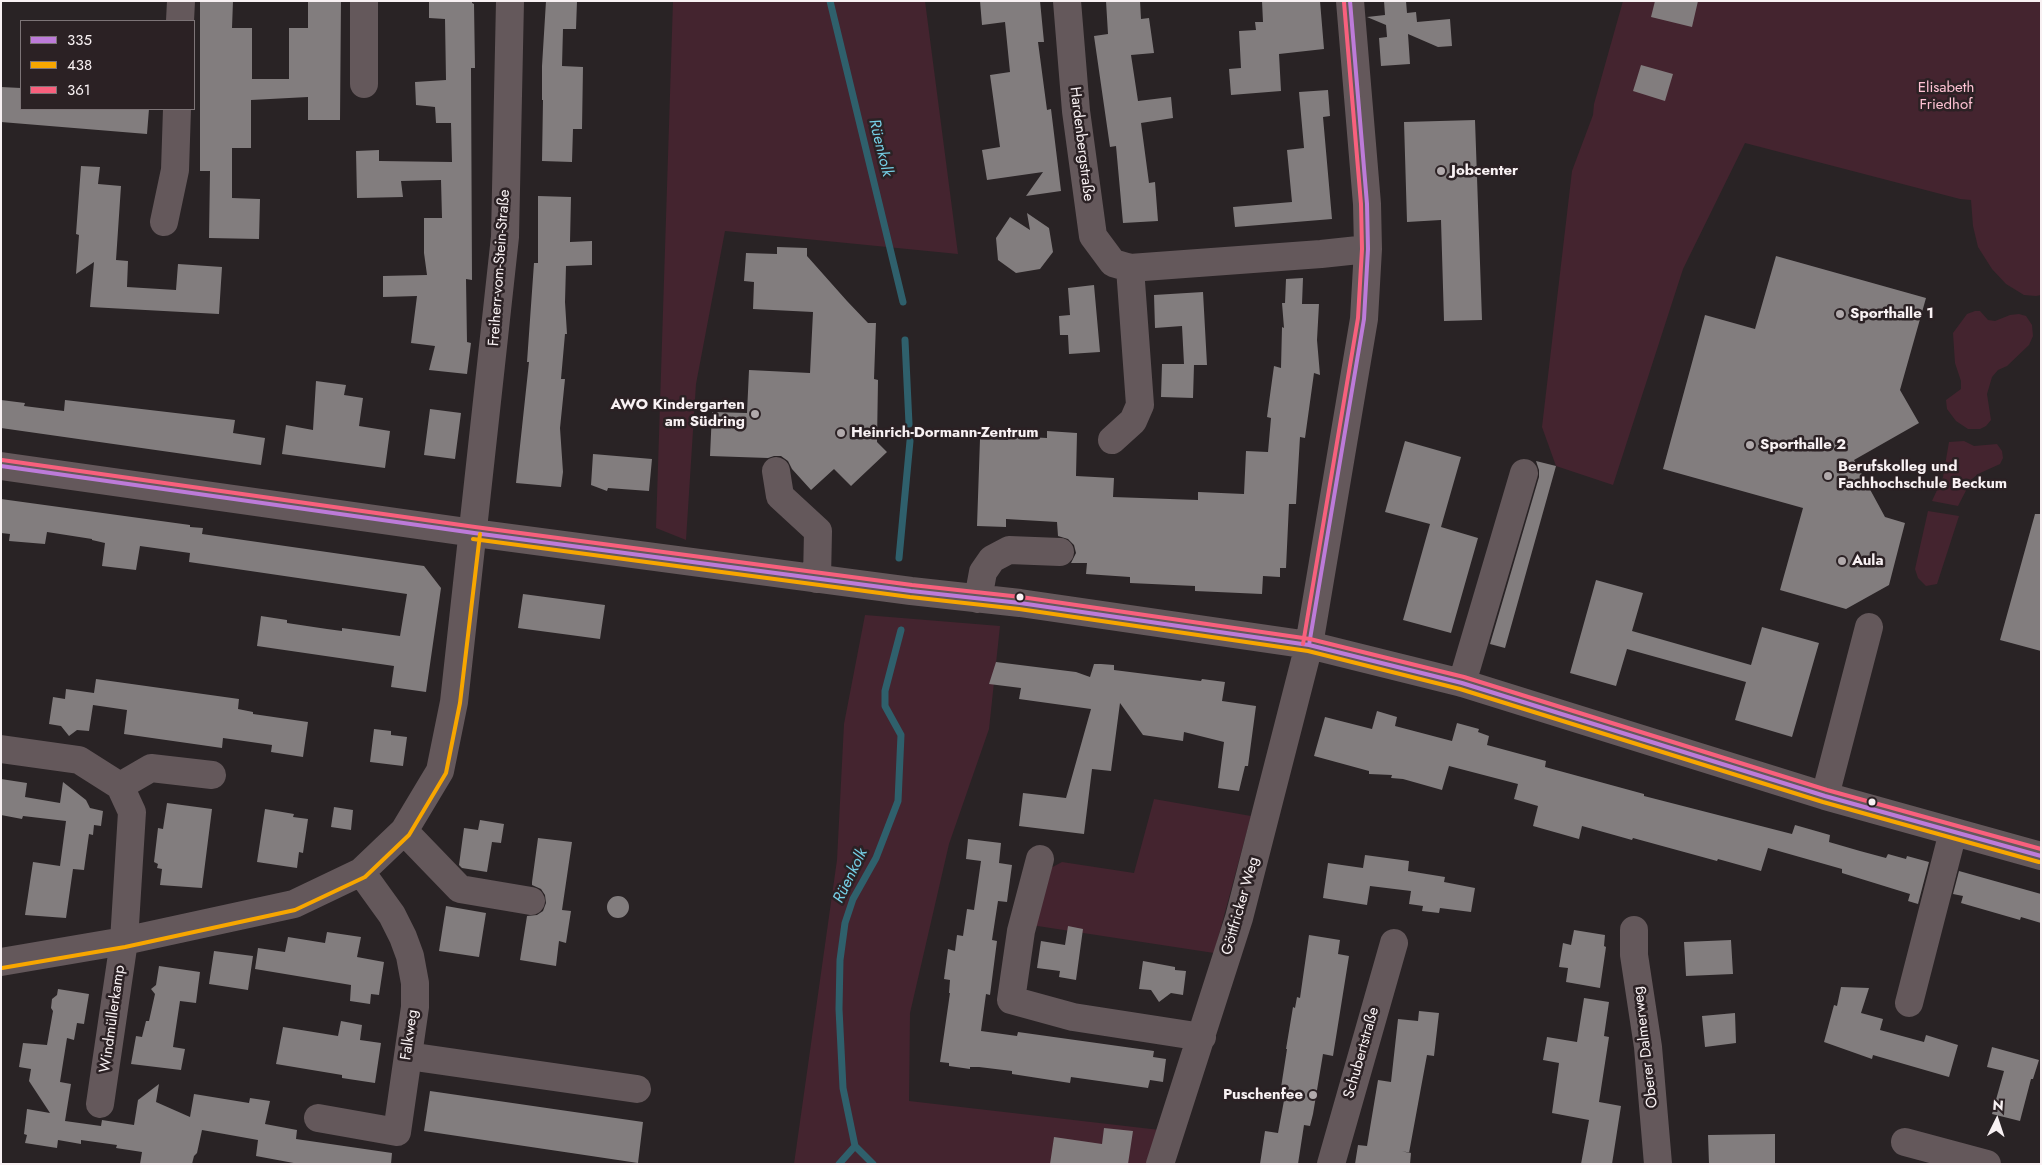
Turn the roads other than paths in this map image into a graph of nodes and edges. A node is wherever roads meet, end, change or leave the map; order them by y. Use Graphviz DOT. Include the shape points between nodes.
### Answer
graph roads {
  1 [pos="181,1"];
  2 [pos="364,1"];
  3 [pos="510,1"];
  4 [pos="1067,1"];
  5 [pos="1350,1"];
  6 [pos="180,20"];
  7 [pos="364,84"];
  8 [pos="177,110"];
  9 [pos="164,222"];
  10 [pos="1368,248"];
  11 [pos="1121,266"];
  12 [pos="1112,440"];
  13 [pos="1,466"];
  14 [pos="776,471"];
  15 [pos="1524,473"];
  16 [pos="474,533"];
  17 [pos="1060,552"];
  18 [pos="817,579"];
  19 [pos="978,599"];
  20 [pos="1869,627"];
  21 [pos="1308,645"];
  22 [pos="1462,683"];
  23 [pos="1,749"];
  24 [pos="212,775"];
  25 [pos="120,786"];
  26 [pos="1825,796"];
  27 [pos="404,831"];
  28 [pos="1953,832"];
  29 [pos="2041,856"];
  30 [pos="1040,859"];
  31 [pos="361,872"];
  32 [pos="531,900"];
  33 [pos="1634,930"];
  34 [pos="124,941"];
  35 [pos="1394,943"];
  36 [pos="1,962"];
  37 [pos="1909,1003"];
  38 [pos="1202,1037"];
  39 [pos="408,1056"];
  40 [pos="637,1089"];
  41 [pos="100,1104"];
  42 [pos="318,1118"];
  43 [pos="1905,1142"];
  44 [pos="1160,1164"];
  45 [pos="1331,1164"];
  46 [pos="1658,1164"];
  47 [pos="1987,1164"];
  1 -- 6 [label="street"];
  2 -- 7 [label="street"];
  3 -- 16 [label="street, Freiherr-vom-Stein-Straße" via="505,237"];
  4 -- 11 [label="street, Hardenbergstraße" via="1076,111 1094,236"];
  5 -- 10 [label="street, Göttfricker Weg"];
  8 -- 9 [label="street" via="175,170"];
  10 -- 11 [label="street" via="1321,254"];
  10 -- 21 [label="street, Göttfricker Weg" via="1364,319"];
  11 -- 12 [label="street" via="1140,405 1134,421"];
  13 -- 16 [label="street"];
  14 -- 18 [label="street" via="780,496 818,531"];
  15 -- 22 [label="street"];
  16 -- 18 [label="street"];
  16 -- 27 [label="street, Freiherr-vom-Stein-Straße" via="454,702 440,771"];
  17 -- 19 [label="street" via="1009,550 992,559 983,572"];
  18 -- 19 [label="street"];
  19 -- 21 [label="street"];
  20 -- 26 [label="street"];
  21 -- 22 [label="street"];
  21 -- 38 [label="street, Göttfricker Weg" via="1239,918"];
  22 -- 26 [label="street"];
  23 -- 25 [label="street" via="78,760"];
  24 -- 25 [label="street" via="151,768"];
  25 -- 34 [label="street, Windmüllerkamp" via="132,812"];
  26 -- 28 [label="street"];
  27 -- 31 [label="street, Freiherr-vom-Stein-Straße"];
  27 -- 32 [label="street" via="460,889"];
  28 -- 29 [label="street"];
  28 -- 37 [label="street"];
  30 -- 38 [label="street" via="1021,931 1011,1000 1073,1017"];
  31 -- 34 [label="street, Freiherr-vom-Stein-Straße" via="294,904"];
  31 -- 39 [label="street, Falkweg" via="392,915 410,956 415,1007"];
  33 -- 46 [label="street, Oberer Dalmerweg" via="1634,955 1648,1047"];
  34 -- 36 [label="street, Freiherr-vom-Stein-Straße"];
  34 -- 41 [label="street, Windmüllerkamp"];
  35 -- 45 [label="street, Schubertstraße"];
  38 -- 44 [label="street, Göttfricker Weg"];
  39 -- 40 [label="street"];
  39 -- 42 [label="street, Falkweg" via="397,1132"];
  43 -- 47 [label="street"];
}
